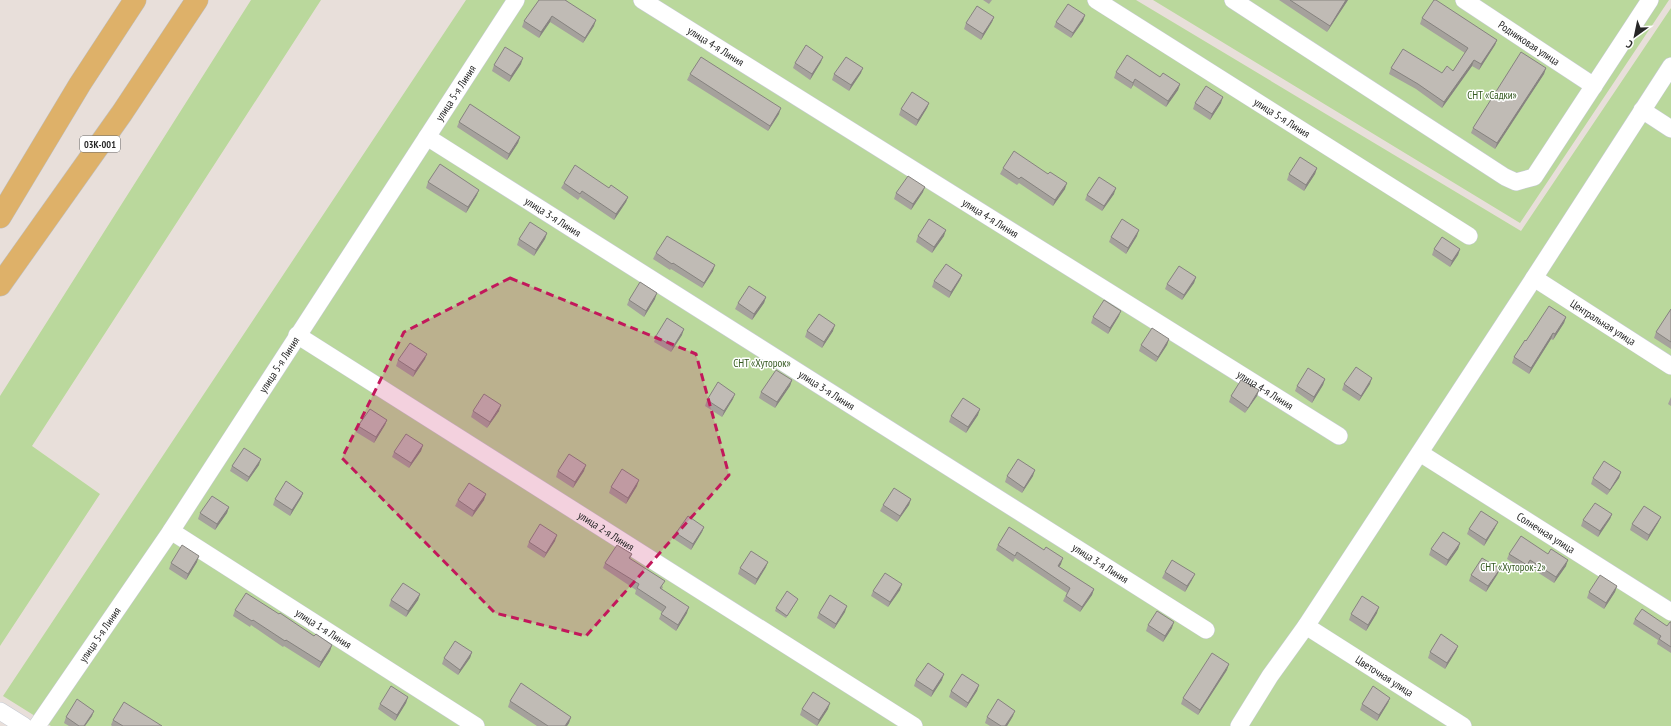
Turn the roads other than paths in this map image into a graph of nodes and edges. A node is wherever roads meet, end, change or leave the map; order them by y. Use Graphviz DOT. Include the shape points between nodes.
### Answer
graph roads {
  1 [pos="135,0"];
  2 [pos="197,0"];
  3 [pos="516,0"];
  4 [pos="642,0"];
  5 [pos="1096,0"];
  6 [pos="1234,0"];
  7 [pos="1464,0"];
  8 [pos="1650,0"];
  9 [pos="1671,66"];
  10 [pos="1594,86"];
  11 [pos="1642,110"];
  12 [pos="1671,129"];
  13 [pos="427,137"];
  14 [pos="0,217"];
  15 [pos="1469,236"];
  16 [pos="1534,278"];
  17 [pos="0,285"];
  18 [pos="297,335"];
  19 [pos="1671,366"];
  20 [pos="1339,436"];
  21 [pos="1420,453"];
  22 [pos="171,531"];
  23 [pos="1671,612"];
  24 [pos="1306,626"];
  25 [pos="1206,630"];
  26 [pos="0,711"];
  27 [pos="24,726"];
  28 [pos="38,726"];
  29 [pos="476,726"];
  30 [pos="914,726"];
  31 [pos="1238,726"];
  32 [pos="1463,726"];
  1 -- 14 [label="main road" via="80,84"];
  2 -- 17 [label="main road, 03К-001" via="122,114"];
  3 -- 13 [label="street, улица 5-я Линия"];
  4 -- 20 [label="street, улица 4-я Линия"];
  5 -- 15 [label="street, улица 5-я Линия"];
  6 -- 10 [label="street" via="1516,182 1534,177"];
  7 -- 10 [label="street, Родниковая улица"];
  8 -- 10 [label="street"];
  9 -- 11 [label="street"];
  11 -- 12 [label="street"];
  11 -- 16 [label="street"];
  13 -- 18 [label="street, улица 5-я Линия"];
  13 -- 25 [label="street, улица 3-я Линия"];
  16 -- 19 [label="street, Центральная улица"];
  16 -- 21 [label="street"];
  18 -- 22 [label="street, улица 5-я Линия"];
  18 -- 30 [label="street, улица 2-я Линия"];
  21 -- 23 [label="street, Солнечная улица"];
  21 -- 24 [label="street"];
  22 -- 28 [label="street, улица 5-я Линия"];
  22 -- 29 [label="street, улица 1-я Линия"];
  24 -- 31 [label="street"];
  24 -- 32 [label="street, Цветочная улица"];
  26 -- 27 [label="street"];
}
